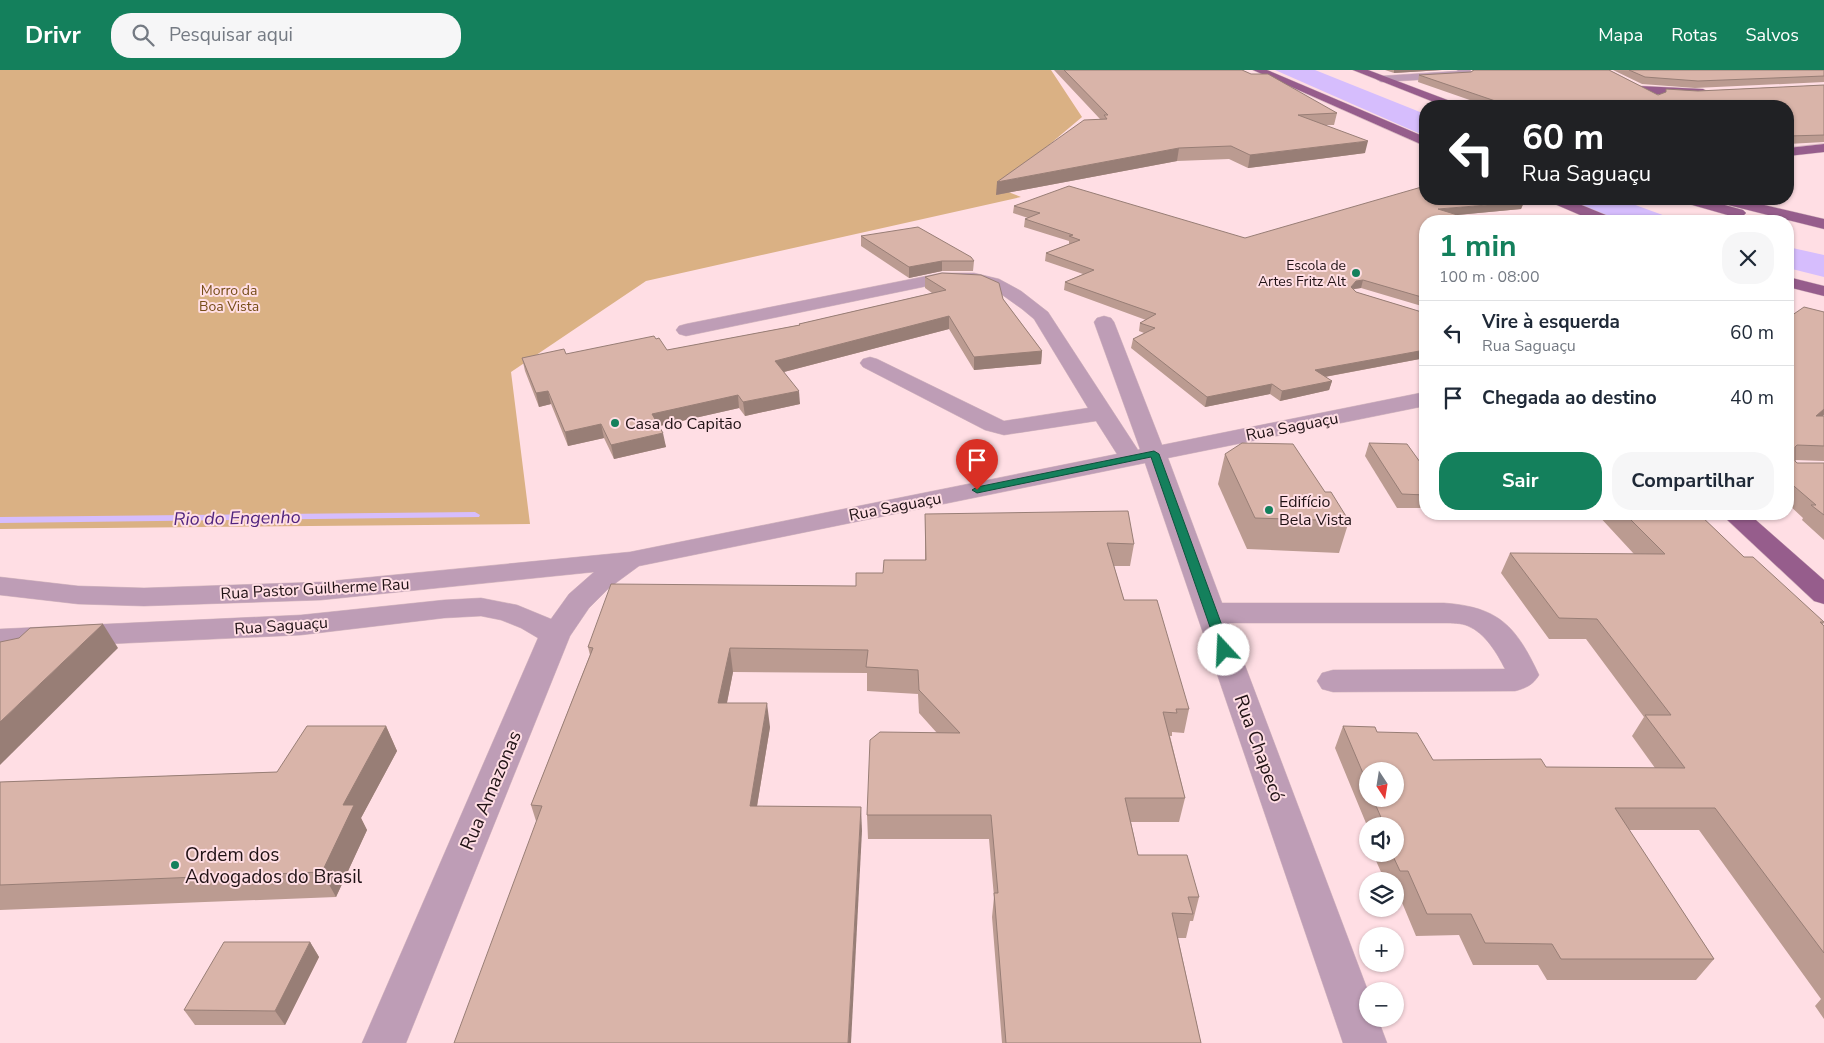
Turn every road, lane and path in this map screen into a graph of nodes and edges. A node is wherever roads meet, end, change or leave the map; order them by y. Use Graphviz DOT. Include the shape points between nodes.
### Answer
graph roads {
  1 [pos="1258,70"];
  2 [pos="1462,70"];
  3 [pos="1352,72"];
  4 [pos="1381,79"];
  5 [pos="1715,92"];
  6 [pos="1419,100"];
  7 [pos="1438,100"];
  8 [pos="1663,100"];
  9 [pos="1419,139"];
  10 [pos="1824,148"];
  11 [pos="1794,151"];
  12 [pos="1569,205"];
  13 [pos="1719,205"];
  14 [pos="1736,205"];
  15 [pos="1752,211"];
  16 [pos="1593,215"];
  17 [pos="1774,215"];
  18 [pos="1794,219"];
  19 [pos="1824,224"];
  20 [pos="1794,227"];
  21 [pos="1824,234"];
  22 [pos="1794,283"];
  23 [pos="1794,284"];
  24 [pos="1824,284"];
  25 [pos="1824,291"];
  26 [pos="1104,322"];
  27 [pos="686,330"];
  28 [pos="870,363"];
  29 [pos="1419,400"];
  30 [pos="1102,413"];
  31 [pos="1143,456"];
  32 [pos="1741,520"];
  33 [pos="630,560"];
  34 [pos="449,580"];
  35 [pos="0,586"];
  36 [pos="244,593"];
  37 [pos="1824,595"];
  38 [pos="160,596"];
  39 [pos="444,609"];
  40 [pos="1211,613"];
  41 [pos="176,632"];
  42 [pos="555,635"];
  43 [pos="0,639"];
  44 [pos="1333,681"];
  45 [pos="384,1043"];
  46 [pos="1365,1043"];
  1 -- 9 [label="main road"];
  2 -- 4 [label="street" via="1469,74"];
  3 -- 4 [label="main road"];
  3 -- 6 [label="main road"];
  4 -- 7 [label="main road"];
  5 -- 8 [label="main road" via="1678,93 1636,87"];
  10 -- 11 [label="main road"];
  12 -- 16 [label="main road"];
  13 -- 15 [label="main road"];
  14 -- 15 [label="main road"];
  15 -- 17 [label="main road"];
  18 -- 19 [label="main road"];
  20 -- 21 [label="main road"];
  22 -- 24 [label="main road"];
  23 -- 25 [label="main road"];
  26 -- 31 [label="street"];
  27 -- 30 [label="street" via="942,278 986,281 1024,300 1041,316"];
  28 -- 30 [label="street" via="992,425 1004,428"];
  29 -- 31 [label="street, Rua Saguaçu"];
  30 -- 31 [label="street"];
  31 -- 33 [label="street, Rua Saguaçu"];
  31 -- 40 [label="street, Rua Chapecó"];
  32 -- 37 [label="main road"];
  33 -- 34 [label="street, Rua Pastor Guilherme Rau"];
  33 -- 42 [label="street, Rua Amazonas" via="579,601"];
  34 -- 36 [label="street, Rua Pastor Guilherme Rau" via="321,591"];
  34 -- 39 [label="street"];
  35 -- 38 [label="street, Rua Pastor Guilherme Rau" via="78,595"];
  36 -- 38 [label="street, Rua Pastor Guilherme Rau"];
  36 -- 41 [label="street" via="208,610"];
  38 -- 41 [label="street" via="172,612"];
  39 -- 41 [label="street, Rua Saguaçu" via="301,625"];
  39 -- 42 [label="street, Rua Saguaçu" via="481,607 507,612 532,621"];
  40 -- 44 [label="street" via="1466,615 1493,628 1523,675 1515,680"];
  40 -- 46 [label="street, Rua Chapecó"];
  41 -- 43 [label="street, Rua Saguaçu"];
  42 -- 45 [label="street, Rua Amazonas"];
}
